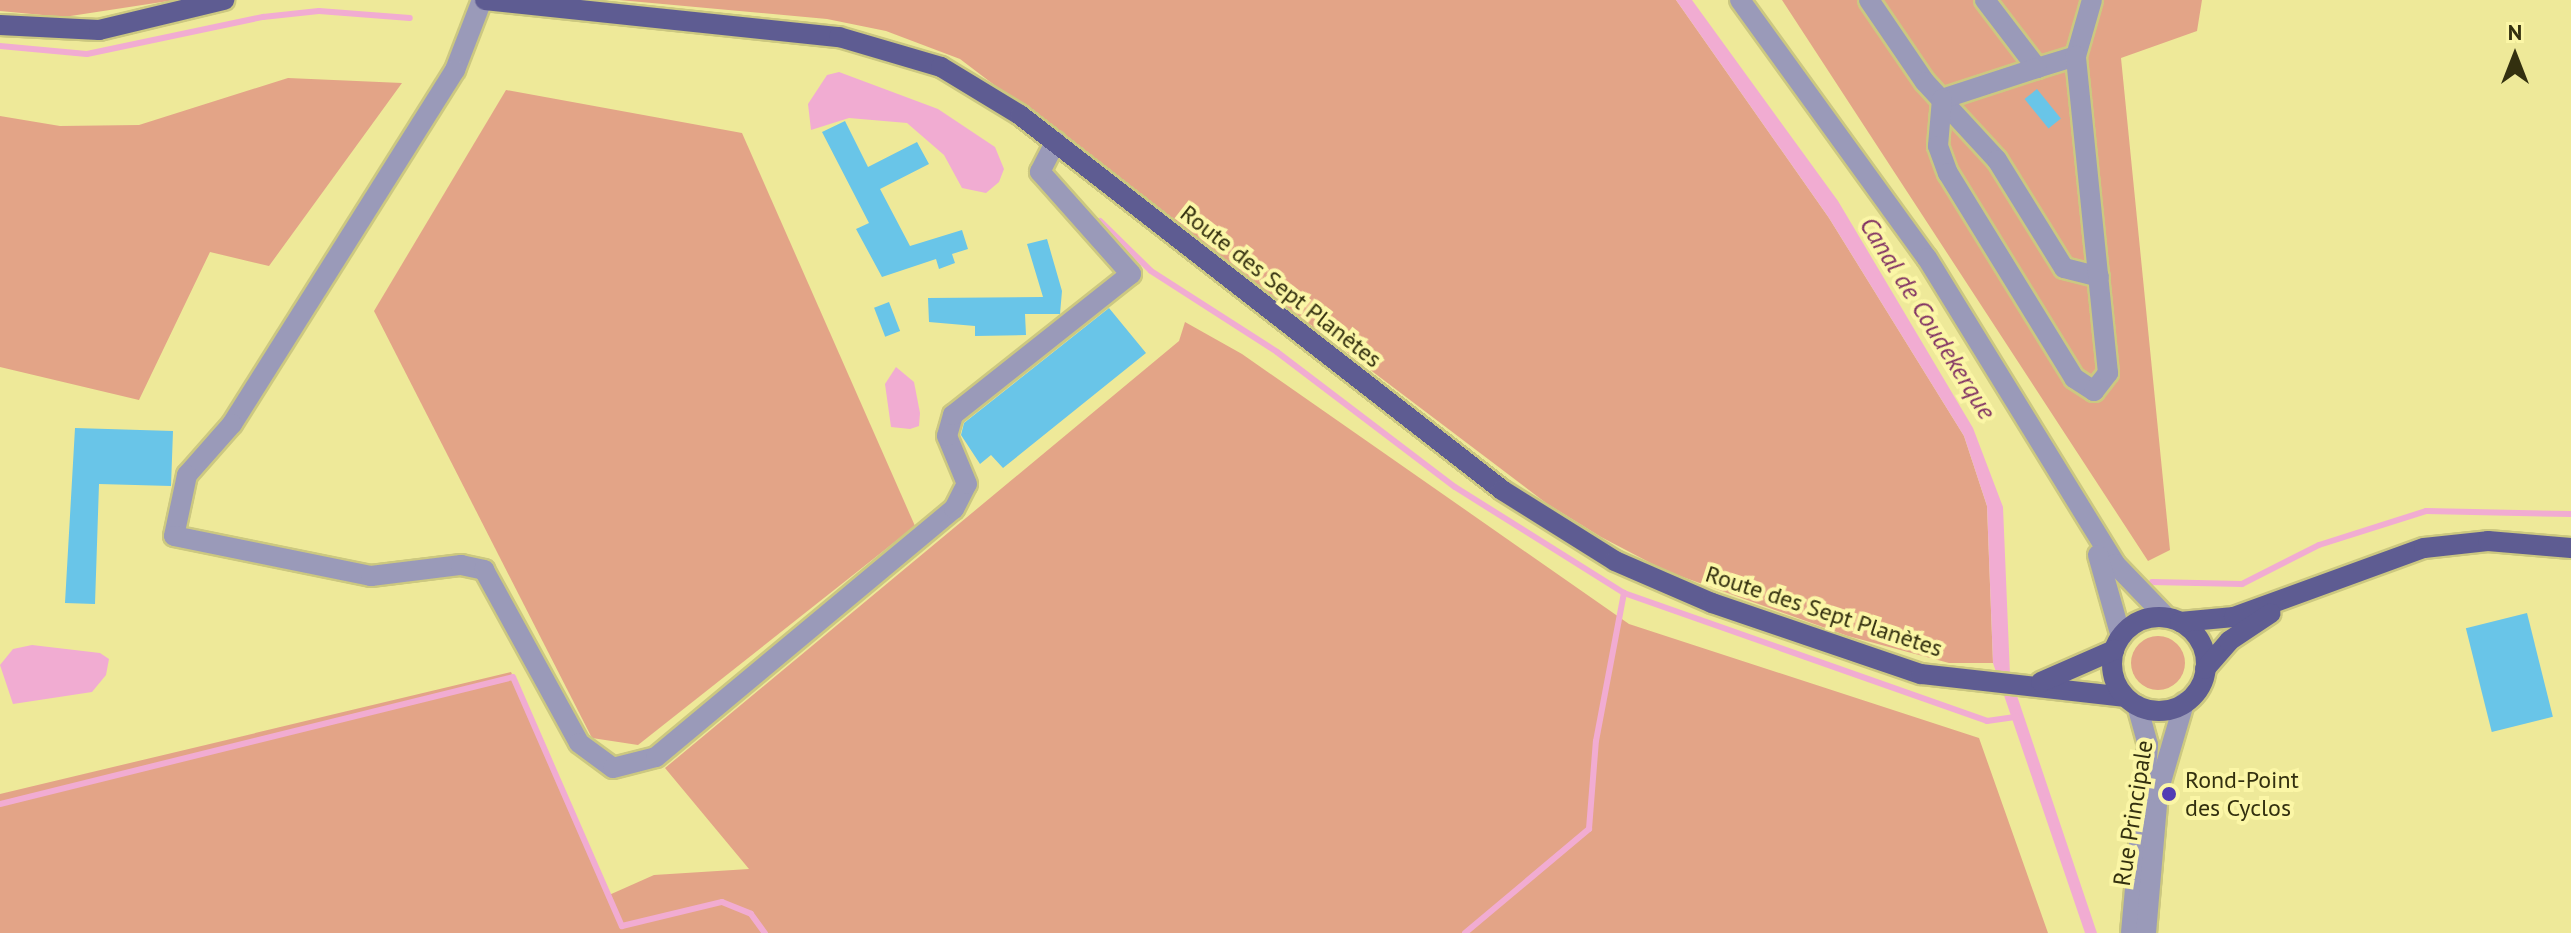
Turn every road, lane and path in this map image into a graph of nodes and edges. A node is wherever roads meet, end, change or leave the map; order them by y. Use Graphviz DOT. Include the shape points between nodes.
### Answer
graph roads {
  1 [pos="224,0"];
  2 [pos="484,0"];
  3 [pos="1740,0"];
  4 [pos="1869,0"];
  5 [pos="1985,0"];
  6 [pos="2092,0"];
  7 [pos="0,25"];
  8 [pos="2076,56"];
  9 [pos="2037,68"];
  10 [pos="1942,99"];
  11 [pos="1055,142"];
  12 [pos="2099,277"];
  13 [pos="2077,507"];
  14 [pos="2571,548"];
  15 [pos="2316,587"];
  16 [pos="2173,620"];
  17 [pos="2117,643"];
  18 [pos="2205,669"];
  19 [pos="2026,685"];
  20 [pos="2131,701"];
  21 [pos="2184,703"];
  22 [pos="2131,933"];
  23 [pos="2146,933"];
  1 -- 7 [label="main road" via="99,30"];
  2 -- 11 [label="main road, Route des Sept Planètes" via="872,43 957,75"];
  2 -- 11 [label="street" via="455,70 232,424 187,475 174,536 371,576 461,565 484,570 579,743 605,765 630,769 656,757 954,509 967,484 947,436 953,415 1131,274 1040,172"];
  3 -- 13 [label="street" via="1927,258"];
  4 -- 10 [label="street"];
  5 -- 9 [label="street"];
  6 -- 8 [label="street"];
  8 -- 9 [label="street"];
  8 -- 12 [label="street"];
  9 -- 10 [label="street"];
  10 -- 12 [label="street" via="1997,160 2064,268"];
  10 -- 12 [label="street" via="1938,146 1948,173 2088,391 2103,387 2108,373"];
  11 -- 19 [label="main road, Route des Sept Planètes" via="1502,490 1577,540 1740,613 1904,670"];
  13 -- 16 [label="street" via="2132,587"];
  13 -- 17 [label="street" via="2112,591"];
  14 -- 15 [label="main road" via="2441,545"];
  15 -- 16 [label="main road" via="2224,619"];
  15 -- 18 [label="main road" via="2239,634"];
  16 -- 17 [label="main road" via="2141,620"];
  16 -- 18 [label="main road" via="2199,640"];
  17 -- 19 [label="main road, Route des Sept Planètes"];
  17 -- 20 [label="main road" via="2113,677"];
  18 -- 21 [label="main road"];
  19 -- 20 [label="main road, Route des Sept Planètes"];
  20 -- 21 [label="main road" via="2162,710"];
  20 -- 22 [label="street, Rue Principale" via="2148,753"];
  21 -- 23 [label="street, Rue Principale" via="2158,792"];
}
